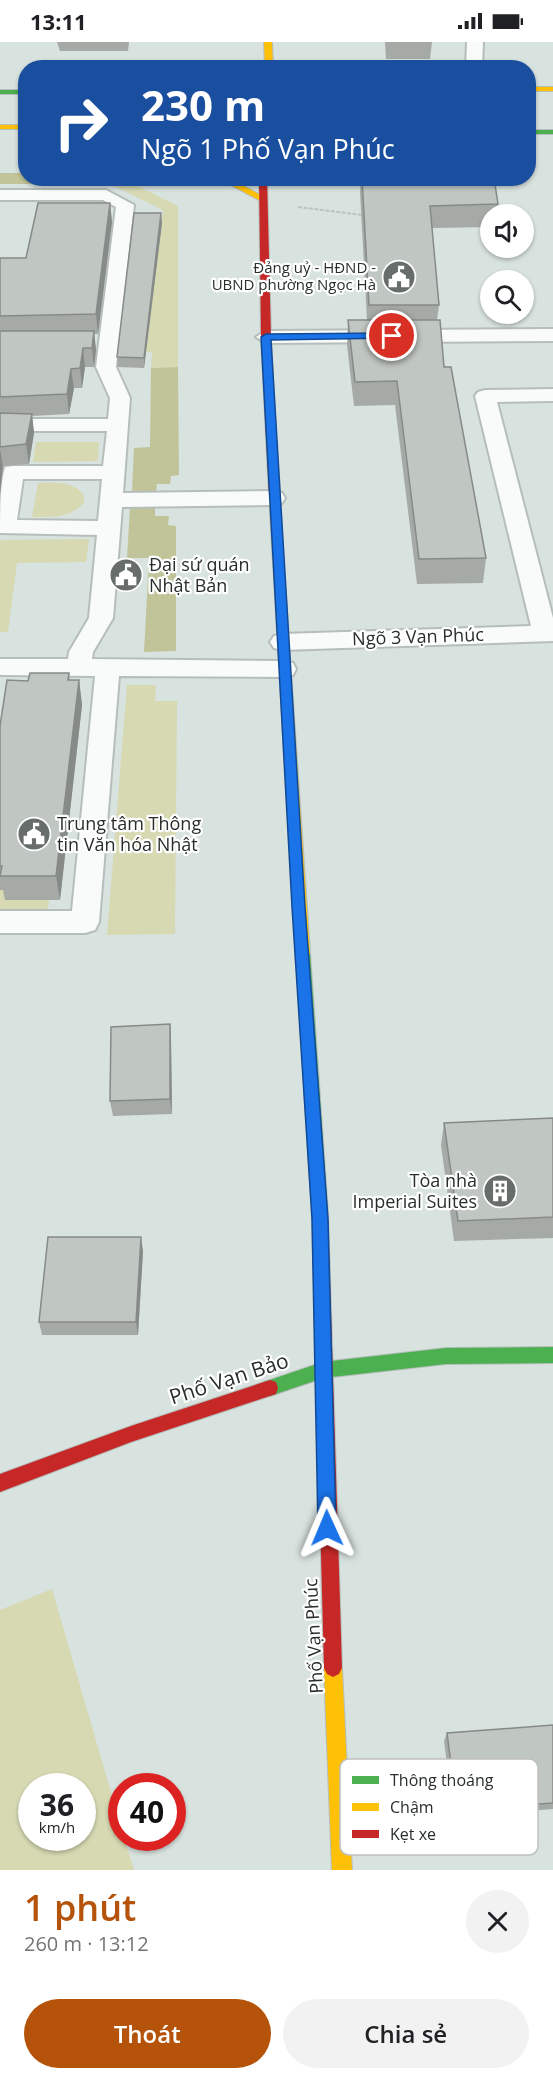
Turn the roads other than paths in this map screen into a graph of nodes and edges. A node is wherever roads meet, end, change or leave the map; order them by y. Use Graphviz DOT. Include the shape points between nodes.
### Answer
graph roads {
  1 [pos="268,42"];
  2 [pos="475,42"];
  3 [pos="269,60"];
  4 [pos="474,60"];
  5 [pos="536,89"];
  6 [pos="553,89"];
  7 [pos="0,92"];
  8 [pos="18,92"];
  9 [pos="0,127"];
  10 [pos="18,127"];
  11 [pos="536,132"];
  12 [pos="553,132"];
  13 [pos="238,186"];
  14 [pos="263,186"];
  15 [pos="0,195"];
  16 [pos="262,198"];
  17 [pos="553,335"];
  18 [pos="266,337"];
  19 [pos="85,342"];
  20 [pos="108,342"];
  21 [pos="553,395"];
  22 [pos="0,425"];
  23 [pos="118,425"];
  24 [pos="113,472"];
  25 [pos="274,498"];
  26 [pos="111,500"];
  27 [pos="110,528"];
  28 [pos="549,633"];
  29 [pos="282,642"];
  30 [pos="0,667"];
  31 [pos="79,668"];
  32 [pos="108,668"];
  33 [pos="284,669"];
  34 [pos="0,922"];
  35 [pos="553,1355"];
  36 [pos="323,1370"];
  37 [pos="0,1483"];
  38 [pos="340,1817"];
  39 [pos="341,1855"];
  40 [pos="342,1870"];
  1 -- 3 [label="street"];
  2 -- 4 [label="lane"];
  5 -- 6 [label="street"];
  7 -- 8 [label="street"];
  9 -- 10 [label="street"];
  11 -- 12 [label="street"];
  13 -- 16 [label="street"];
  14 -- 16 [label="street, Phố Vạn Phúc"];
  15 -- 20 [label="lane" via="106,195 125,205"];
  16 -- 18 [label="street, Phố Vạn Phúc"];
  17 -- 18 [label="lane"];
  18 -- 25 [label="street, Phố Vạn Phúc"];
  19 -- 20 [label="lane"];
  20 -- 23 [label="lane" via="106,367 120,398"];
  21 -- 28 [label="lane" via="485,396"];
  22 -- 23 [label="lane"];
  23 -- 24 [label="lane"];
  24 -- 26 [label="lane"];
  24 -- 27 [label="lane" via="13,472 5,527"];
  25 -- 26 [label="lane"];
  25 -- 29 [label="street, Phố Vạn Phúc"];
  26 -- 27 [label="lane"];
  27 -- 31 [label="lane" via="101,618 81,652"];
  28 -- 29 [label="lane, Ngõ 3 Vạn Phúc"];
  29 -- 33 [label="street, Phố Vạn Phúc"];
  30 -- 31 [label="lane"];
  31 -- 32 [label="lane"];
  32 -- 33 [label="lane"];
  32 -- 34 [label="lane" via="85,922"];
  33 -- 36 [label="street, Phố Vạn Phúc" via="320,1219"];
  35 -- 36 [label="street, Phố Vạn Bảo" via="446,1356"];
  36 -- 37 [label="street, Phố Vạn Bảo"];
  36 -- 38 [label="street, Phố Vạn Phúc"];
  39 -- 40 [label="street, Phố Vạn Phúc"];
}
